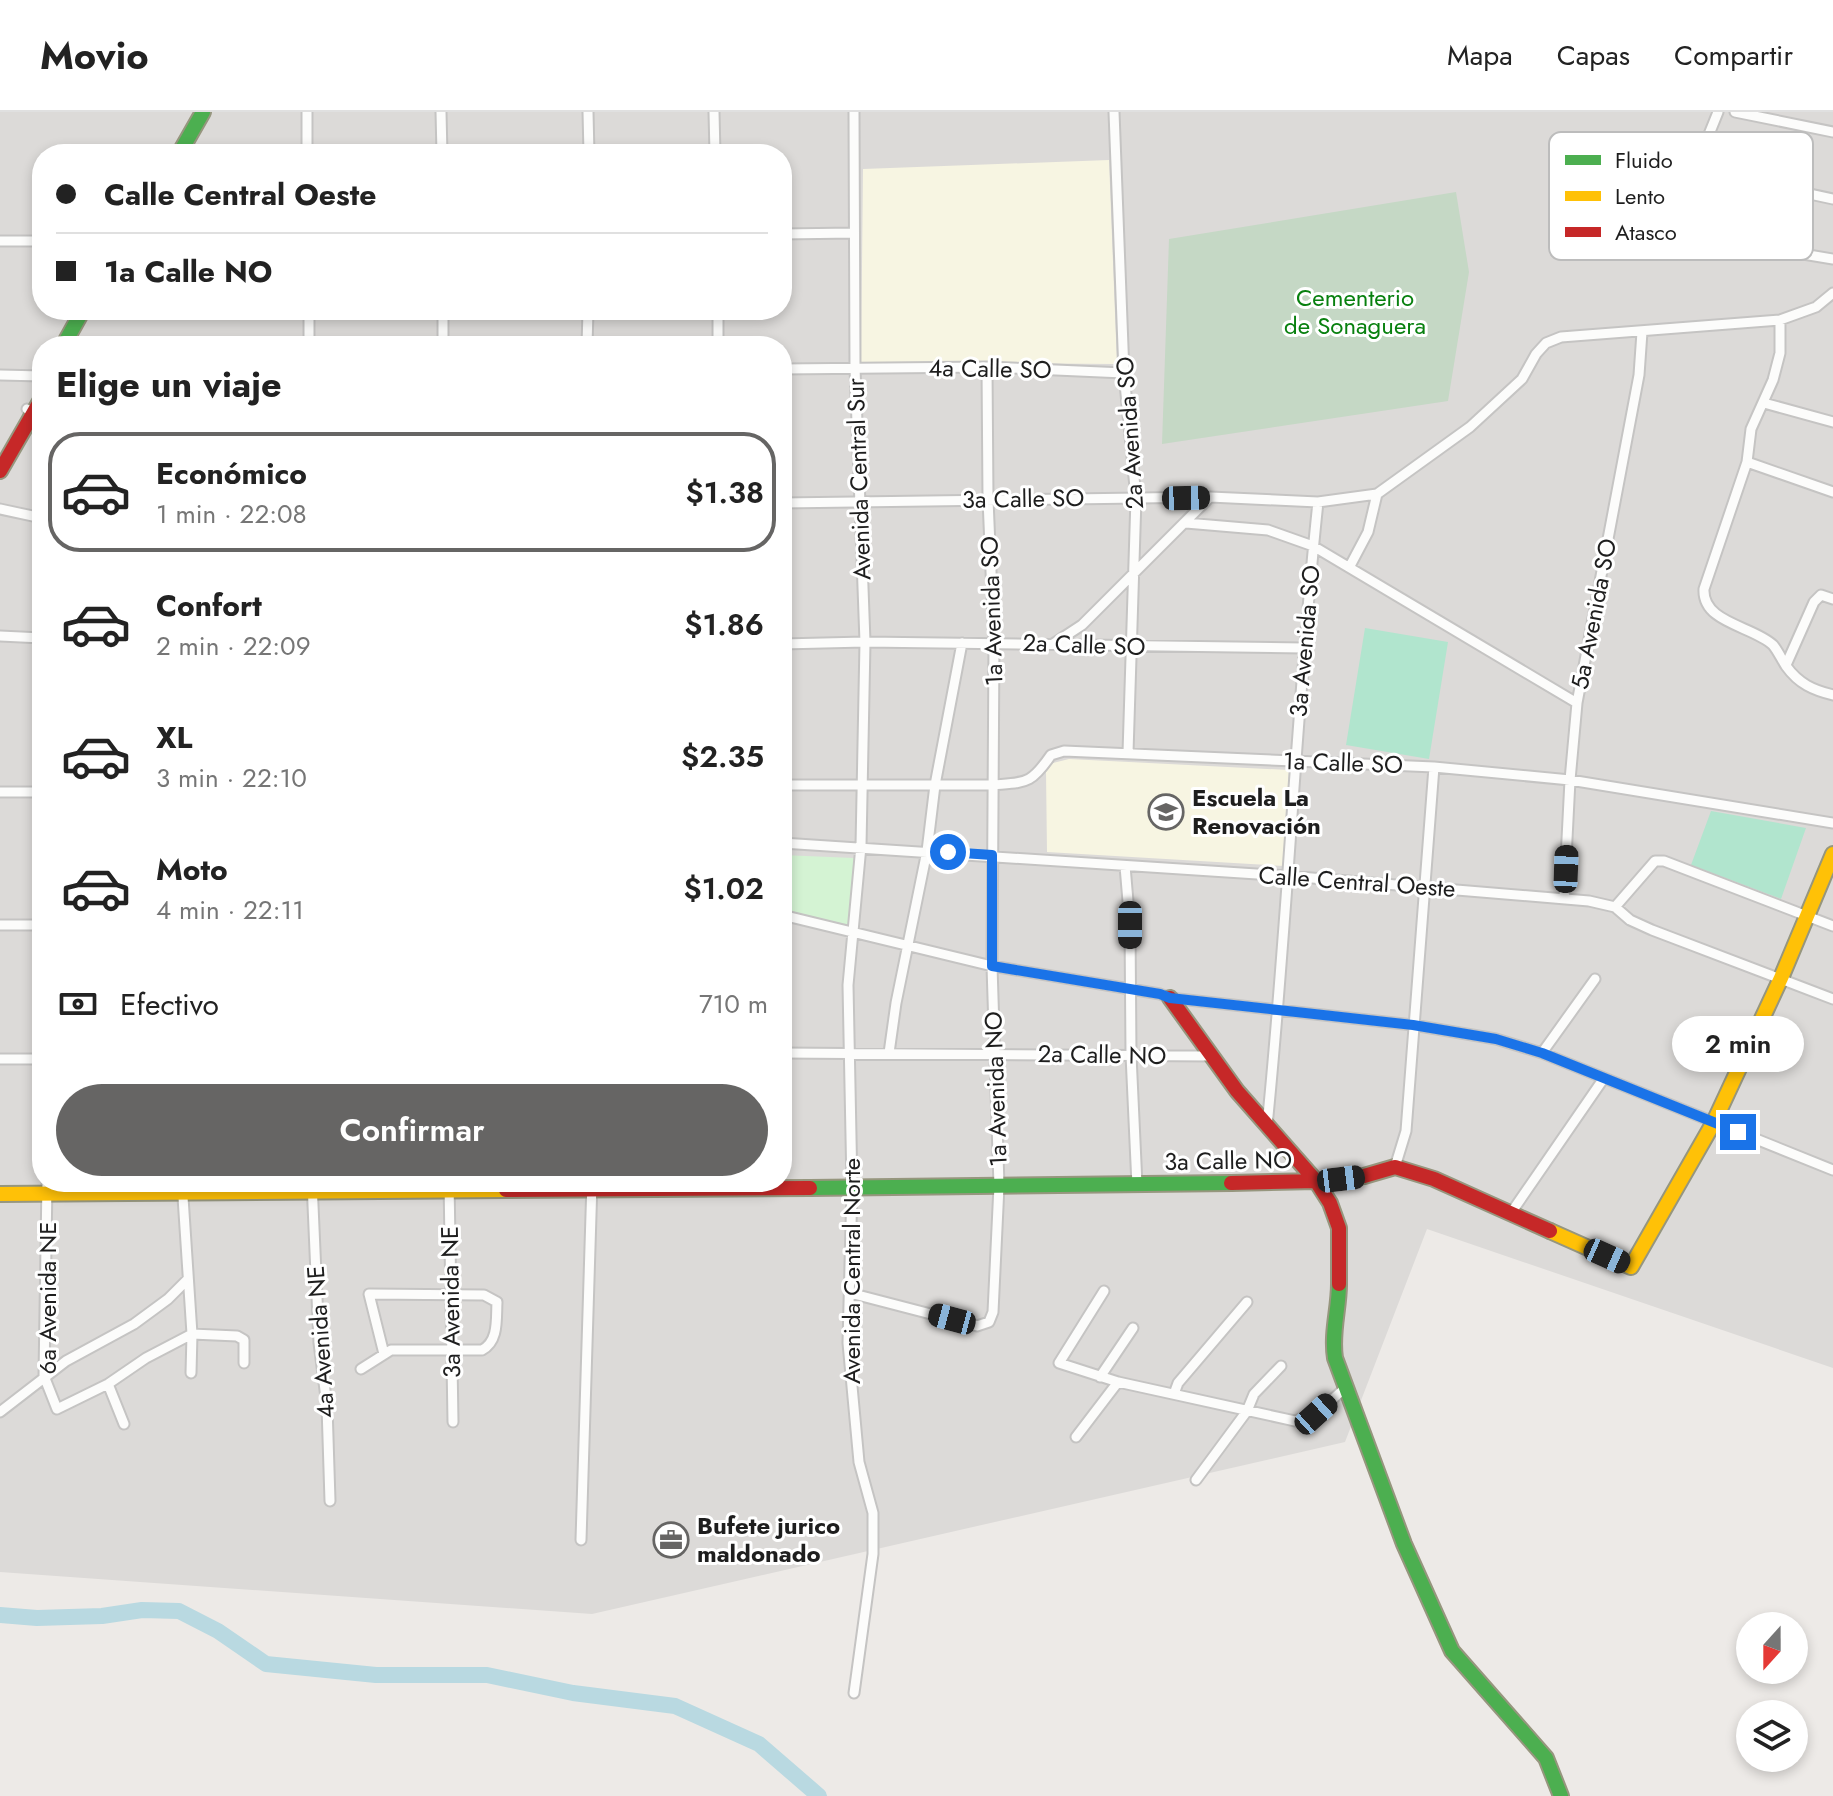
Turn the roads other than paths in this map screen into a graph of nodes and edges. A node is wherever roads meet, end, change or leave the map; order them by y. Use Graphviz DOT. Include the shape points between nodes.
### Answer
graph roads {
  1 [pos="193,112"];
  2 [pos="203,112"];
  3 [pos="307,112"];
  4 [pos="441,112"];
  5 [pos="588,112"];
  6 [pos="714,112"];
  7 [pos="854,112"];
  8 [pos="1114,112"];
  9 [pos="1718,112"];
  10 [pos="1735,112"];
  11 [pos="1710,132"];
  12 [pos="1833,132"];
  13 [pos="175,144"];
  14 [pos="185,144"];
  15 [pos="307,144"];
  16 [pos="442,144"];
  17 [pos="589,144"];
  18 [pos="715,144"];
  19 [pos="1813,195"];
  20 [pos="1833,199"];
  21 [pos="854,233"];
  22 [pos="792,234"];
  23 [pos="0,241"];
  24 [pos="32,241"];
  25 [pos="1813,256"];
  26 [pos="1833,259"];
  27 [pos="1833,293"];
  28 [pos="1780,320"];
  29 [pos="1642,332"];
  30 [pos="987,367"];
  31 [pos="855,368"];
  32 [pos="792,369"];
  33 [pos="1124,373"];
  34 [pos="0,375"];
  35 [pos="32,376"];
  36 [pos="1764,403"];
  37 [pos="32,417"];
  38 [pos="32,418"];
  39 [pos="1833,422"];
  40 [pos="0,453"];
  41 [pos="1747,462"];
  42 [pos="0,471"];
  43 [pos="1833,492"];
  44 [pos="1377,494"];
  45 [pos="1210,497"];
  46 [pos="1136,498"];
  47 [pos="988,499"];
  48 [pos="860,502"];
  49 [pos="1318,502"];
  50 [pos="792,503"];
  51 [pos="0,509"];
  52 [pos="32,516"];
  53 [pos="1186,523"];
  54 [pos="1313,546"];
  55 [pos="1350,566"];
  56 [pos="1135,569"];
  57 [pos="1833,599"];
  58 [pos="0,636"];
  59 [pos="32,638"];
  60 [pos="865,642"];
  61 [pos="962,643"];
  62 [pos="994,643"];
  63 [pos="792,644"];
  64 [pos="1053,644"];
  65 [pos="1132,647"];
  66 [pos="1303,648"];
  67 [pos="1786,665"];
  68 [pos="1833,695"];
  69 [pos="1577,703"];
  70 [pos="1128,753"];
  71 [pos="1296,762"];
  72 [pos="1434,767"];
  73 [pos="1570,780"];
  74 [pos="863,784"];
  75 [pos="792,785"];
  76 [pos="935,785"];
  77 [pos="994,785"];
  78 [pos="0,792"];
  79 [pos="32,792"];
  80 [pos="1833,823"];
  81 [pos="792,843"];
  82 [pos="861,846"];
  83 [pos="927,851"];
  84 [pos="1833,854"];
  85 [pos="992,855"];
  86 [pos="1125,866"];
  87 [pos="1288,876"];
  88 [pos="1424,886"];
  89 [pos="1564,898"];
  90 [pos="1615,907"];
  91 [pos="1808,916"];
  92 [pos="792,917"];
  93 [pos="0,925"];
  94 [pos="32,925"];
  95 [pos="1833,926"];
  96 [pos="853,932"];
  97 [pos="908,946"];
  98 [pos="992,966"];
  99 [pos="1781,978"];
  100 [pos="1595,979"];
  101 [pos="1130,988"];
  102 [pos="1170,998"];
  103 [pos="1833,999"];
  104 [pos="1279,1011"];
  105 [pos="1413,1025"];
  106 [pos="849,1052"];
  107 [pos="792,1053"];
  108 [pos="889,1053"];
  109 [pos="1542,1053"];
  110 [pos="995,1054"];
  111 [pos="1131,1055"];
  112 [pos="1212,1056"];
  113 [pos="0,1059"];
  114 [pos="32,1059"];
  115 [pos="1604,1078"];
  116 [pos="1714,1122"];
  117 [pos="1267,1126"];
  118 [pos="1395,1167"];
  119 [pos="1833,1170"];
  120 [pos="1316,1181"];
  121 [pos="1137,1185"];
  122 [pos="792,1186"];
  123 [pos="999,1186"];
  124 [pos="852,1187"];
  125 [pos="32,1190"];
  126 [pos="47,1192"];
  127 [pos="182,1192"];
  128 [pos="312,1192"];
  129 [pos="449,1192"];
  130 [pos="592,1192"];
  131 [pos="0,1194"];
  132 [pos="1511,1213"];
  133 [pos="188,1279"];
  134 [pos="1104,1291"];
  135 [pos="850,1293"];
  136 [pos="451,1294"];
  137 [pos="1247,1302"];
  138 [pos="1133,1328"];
  139 [pos="192,1334"];
  140 [pos="452,1351"];
  141 [pos="384,1354"];
  142 [pos="244,1363"];
  143 [pos="1281,1366"];
  144 [pos="361,1369"];
  145 [pos="191,1373"];
  146 [pos="44,1376"];
  147 [pos="1100,1377"];
  148 [pos="1118,1382"];
  149 [pos="108,1384"];
  150 [pos="1344,1389"];
  151 [pos="1174,1394"];
  152 [pos="1247,1411"];
  153 [pos="0,1412"];
  154 [pos="453,1422"];
  155 [pos="124,1424"];
  156 [pos="1076,1437"];
  157 [pos="1196,1480"];
  158 [pos="330,1501"];
  159 [pos="581,1540"];
  160 [pos="854,1693"];
  161 [pos="1561,1796"];
  1 -- 13 [label="street"];
  2 -- 14 [label="street"];
  3 -- 15 [label="street"];
  4 -- 16 [label="street"];
  5 -- 17 [label="street"];
  6 -- 18 [label="street"];
  7 -- 21 [label="street, Avenida Central Sur"];
  8 -- 33 [label="street, 2a Avenida SO"];
  9 -- 11 [label="street"];
  10 -- 12 [label="street"];
  19 -- 20 [label="street"];
  21 -- 22 [label="street"];
  21 -- 31 [label="street, Avenida Central Sur"];
  23 -- 24 [label="street"];
  25 -- 26 [label="street"];
  27 -- 28 [label="street" via="1816,307"];
  28 -- 29 [label="street"];
  28 -- 36 [label="street" via="1780,353"];
  29 -- 44 [label="street" via="1561,337 1546,343 1522,379 1470,427"];
  29 -- 69 [label="street, 5a Avenida SO" via="1639,375"];
  30 -- 31 [label="street, 4a Calle SO"];
  30 -- 33 [label="street, 4a Calle SO"];
  30 -- 47 [label="street, 1a Avenida SO"];
  31 -- 32 [label="street, 4a Calle SO"];
  31 -- 48 [label="street, Avenida Central Sur"];
  33 -- 46 [label="street, 2a Avenida SO"];
  34 -- 35 [label="street"];
  36 -- 39 [label="street"];
  36 -- 41 [label="street" via="1751,429"];
  37 -- 40 [label="street"];
  38 -- 42 [label="street"];
  41 -- 43 [label="street"];
  41 -- 67 [label="street" via="1703,597 1709,609 1772,645"];
  44 -- 49 [label="street, 3a Calle SO"];
  44 -- 55 [label="street" via="1368,532"];
  45 -- 46 [label="street, 3a Calle SO"];
  45 -- 49 [label="street, 3a Calle SO"];
  45 -- 53 [label="street"];
  46 -- 47 [label="street, 3a Calle SO"];
  46 -- 56 [label="street, 2a Avenida SO"];
  47 -- 48 [label="street, 3a Calle SO"];
  47 -- 62 [label="street, 1a Avenida SO"];
  48 -- 50 [label="street, 3a Calle SO"];
  48 -- 60 [label="street, Avenida Central Sur"];
  49 -- 54 [label="street, 3a Avenida SO"];
  51 -- 52 [label="street"];
  53 -- 54 [label="street" via="1268,530"];
  53 -- 56 [label="street"];
  54 -- 55 [label="street"];
  54 -- 66 [label="street, 3a Avenida SO"];
  55 -- 69 [label="street"];
  56 -- 64 [label="street" via="1082,625"];
  56 -- 65 [label="street, 2a Avenida SO"];
  57 -- 67 [label="street" via="1821,595 1814,602"];
  58 -- 59 [label="street"];
  60 -- 61 [label="street, 2a Calle SO"];
  60 -- 63 [label="street, 2a Calle SO"];
  60 -- 74 [label="street, Avenida Central Sur"];
  61 -- 62 [label="street, 2a Calle SO"];
  61 -- 76 [label="street"];
  62 -- 64 [label="street, 2a Calle SO"];
  62 -- 77 [label="street, 1a Avenida SO"];
  64 -- 65 [label="street, 2a Calle SO"];
  65 -- 66 [label="street, 2a Calle SO"];
  65 -- 70 [label="street, 2a Avenida SO"];
  66 -- 71 [label="street, 3a Avenida SO"];
  67 -- 68 [label="street" via="1810,689"];
  69 -- 73 [label="street, 5a Avenida SO"];
  70 -- 71 [label="street, 1a Calle SO"];
  70 -- 77 [label="street, 1a Calle SO" via="1064,751 1051,755 1037,776"];
  71 -- 72 [label="street, 1a Calle SO"];
  71 -- 87 [label="street, 3a Avenida SO"];
  72 -- 73 [label="street, 1a Calle SO"];
  72 -- 88 [label="street"];
  73 -- 80 [label="street, 1a Calle SO"];
  73 -- 89 [label="street, 5a Avenida SO"];
  74 -- 75 [label="street, 1a Calle SO"];
  74 -- 76 [label="street, 1a Calle SO"];
  74 -- 82 [label="street, Avenida Central Sur"];
  76 -- 77 [label="street, 1a Calle SO"];
  76 -- 83 [label="street"];
  77 -- 85 [label="street, 1a Avenida SO"];
  78 -- 79 [label="street"];
  81 -- 82 [label="street, Calle Central Oeste"];
  82 -- 83 [label="street, Calle Central Oeste"];
  82 -- 96 [label="street, Avenida Central Norte"];
  83 -- 85 [label="street, Calle Central Oeste"];
  83 -- 97 [label="street"];
  84 -- 91 [label="street"];
  85 -- 86 [label="street, Calle Central Oeste"];
  85 -- 98 [label="street, 1a Avenida NO"];
  86 -- 87 [label="street, Calle Central Oeste"];
  86 -- 101 [label="street"];
  87 -- 88 [label="street, Calle Central Oeste"];
  87 -- 104 [label="street, 3a Avenida SO"];
  88 -- 89 [label="street, Calle Central Oeste"];
  88 -- 105 [label="street"];
  89 -- 90 [label="street, Calle Central Oeste"];
  90 -- 91 [label="street" via="1655,861"];
  90 -- 99 [label="street, Calle Central Oeste" via="1652,930"];
  91 -- 95 [label="street"];
  91 -- 99 [label="street"];
  92 -- 96 [label="street"];
  93 -- 94 [label="street"];
  96 -- 97 [label="street"];
  96 -- 106 [label="street, Avenida Central Norte"];
  97 -- 98 [label="street"];
  97 -- 108 [label="street"];
  98 -- 101 [label="street"];
  98 -- 110 [label="street, 1a Avenida NO"];
  99 -- 103 [label="street, Calle Central Oeste"];
  99 -- 116 [label="street"];
  100 -- 109 [label="street"];
  101 -- 102 [label="street"];
  101 -- 111 [label="street"];
  102 -- 104 [label="street"];
  102 -- 112 [label="street"];
  104 -- 105 [label="street"];
  104 -- 117 [label="street, 3a Avenida SO"];
  105 -- 109 [label="street"];
  105 -- 118 [label="street" via="1406,1131"];
  106 -- 107 [label="street, 2a Calle NO"];
  106 -- 108 [label="street, 2a Calle NO"];
  106 -- 124 [label="street, Avenida Central Norte"];
  108 -- 110 [label="street, 2a Calle NO"];
  109 -- 115 [label="street"];
  110 -- 111 [label="street, 2a Calle NO"];
  110 -- 123 [label="street, 1a Avenida NO"];
  111 -- 112 [label="street, 2a Calle NO"];
  111 -- 121 [label="street"];
  112 -- 117 [label="street"];
  113 -- 114 [label="street"];
  115 -- 116 [label="street"];
  115 -- 132 [label="street"];
  116 -- 119 [label="street"];
  116 -- 132 [label="street" via="1631,1267"];
  117 -- 120 [label="street"];
  118 -- 120 [label="street, 3a Calle NO"];
  118 -- 132 [label="street"];
  120 -- 121 [label="street, 3a Calle NO"];
  120 -- 150 [label="street" via="1339,1228 1339,1301 1332,1341"];
  121 -- 123 [label="street, 3a Calle NO"];
  122 -- 124 [label="street, 3a Calle NO"];
  123 -- 124 [label="street, 3a Calle NO"];
  123 -- 135 [label="street, 1a Avenida NO" via="989,1322 977,1326"];
  124 -- 135 [label="street, Avenida Central Norte"];
  125 -- 131 [label="street, 3a Calle NO"];
  126 -- 146 [label="street, 6a Avenida NE"];
  127 -- 133 [label="street"];
  128 -- 158 [label="street, 4a Avenida NE"];
  129 -- 136 [label="street, 3a Avenida NE"];
  130 -- 159 [label="street"];
  133 -- 139 [label="street"];
  133 -- 146 [label="street" via="134,1324"];
  134 -- 147 [label="street" via="1059,1363"];
  135 -- 160 [label="street, Avenida Central Norte" via="848,1343 859,1462 873,1513 873,1554"];
  136 -- 140 [label="street, 3a Avenida NE"];
  136 -- 140 [label="street" via="489,1296 497,1302 490,1346"];
  136 -- 141 [label="street" via="369,1294"];
  137 -- 151 [label="street"];
  138 -- 147 [label="street"];
  139 -- 142 [label="street" via="237,1336 244,1340"];
  139 -- 145 [label="street"];
  139 -- 149 [label="street"];
  140 -- 141 [label="street"];
  140 -- 154 [label="street, 3a Avenida NE"];
  141 -- 144 [label="street"];
  143 -- 152 [label="street" via="1254,1394"];
  146 -- 149 [label="street, 6a Avenida NE" via="60,1409"];
  146 -- 153 [label="street"];
  147 -- 148 [label="street"];
  148 -- 151 [label="street"];
  148 -- 156 [label="street"];
  149 -- 155 [label="street"];
  150 -- 152 [label="street" via="1308,1419"];
  150 -- 161 [label="street" via="1452,1651 1546,1758"];
  151 -- 152 [label="street"];
  152 -- 157 [label="street"];
}
